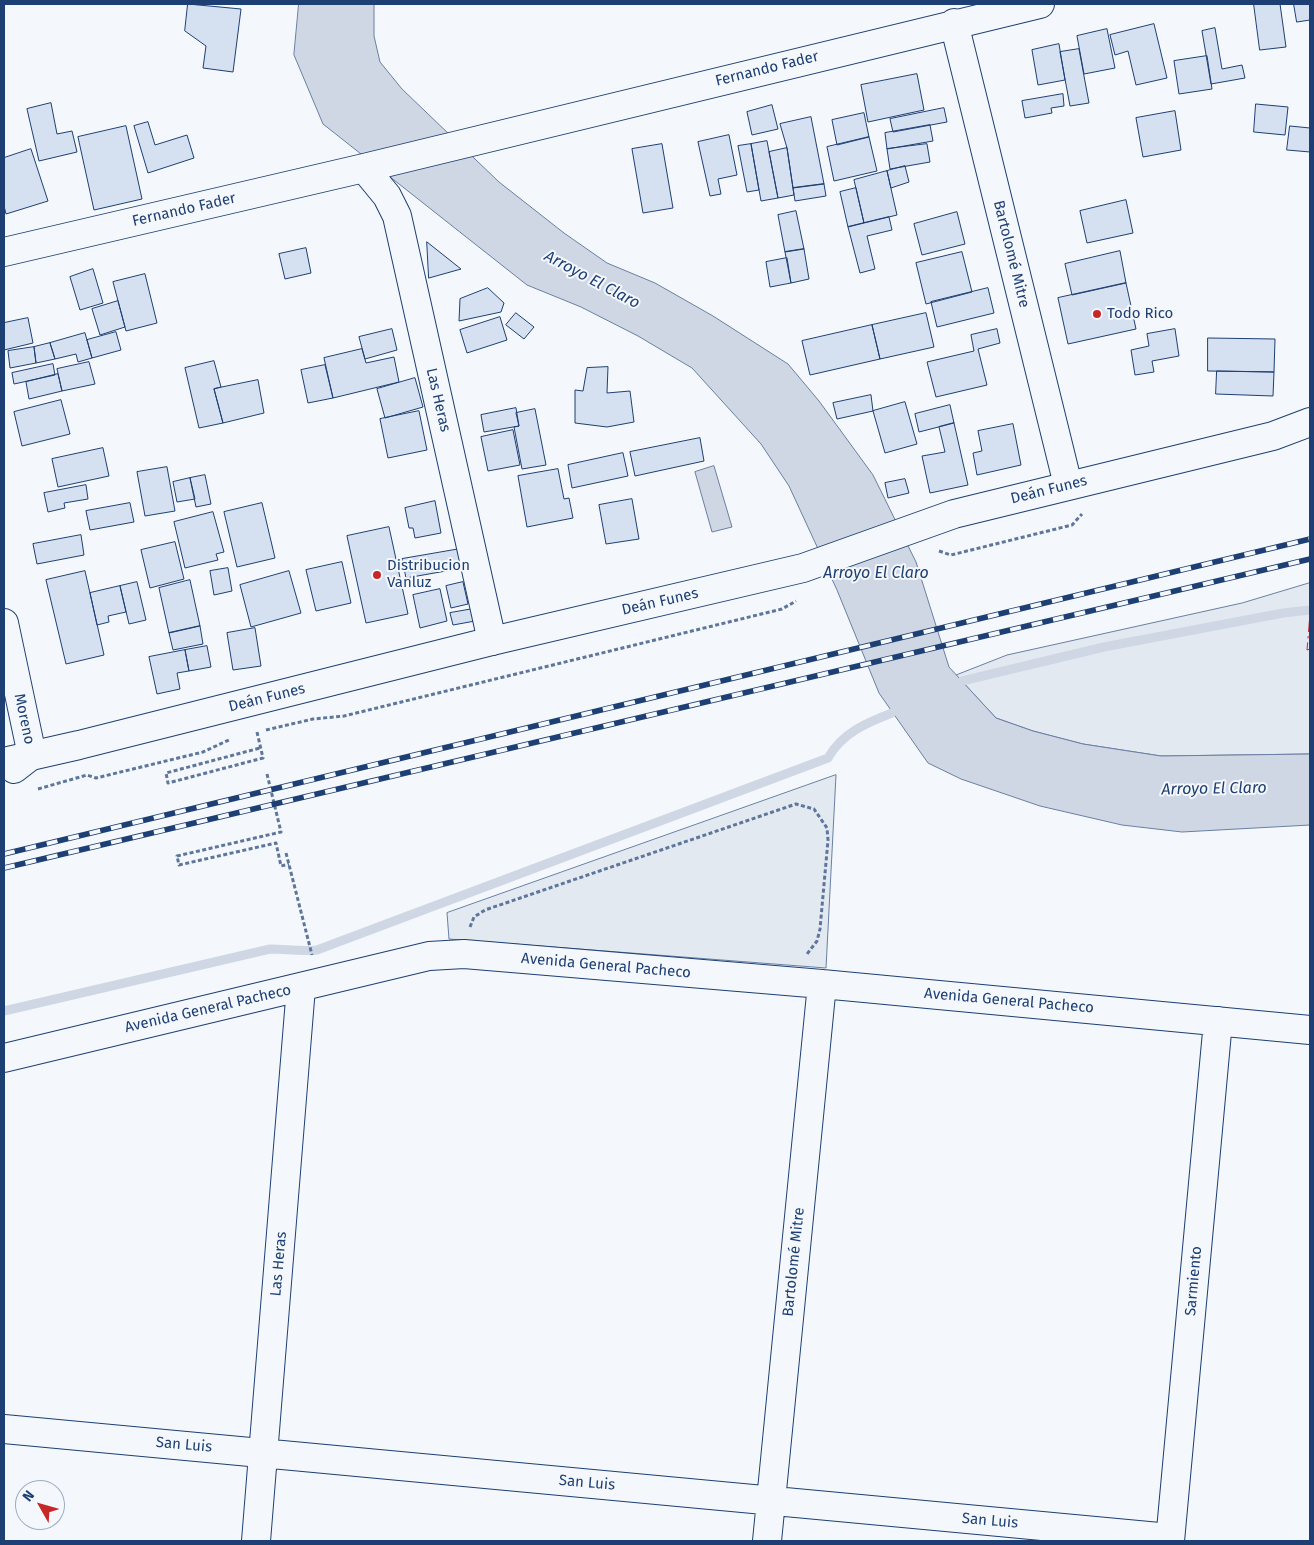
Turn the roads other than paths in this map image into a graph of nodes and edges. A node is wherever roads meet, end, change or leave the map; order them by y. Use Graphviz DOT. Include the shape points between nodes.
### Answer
graph roads {
  1 [pos="1040,4"];
  2 [pos="954,23"];
  3 [pos="364,168"];
  4 [pos="4,252"];
  5 [pos="1310,422"];
  6 [pos="1068,485"];
  7 [pos="4,623"];
  8 [pos="492,641"];
  9 [pos="32,755"];
  10 [pos="4,762"];
  11 [pos="4,775"];
  12 [pos="822,984"];
  13 [pos="310,985"];
  14 [pos="1218,1021"];
  15 [pos="1310,1030"];
  16 [pos="4,1058"];
  17 [pos="4,1430"];
  18 [pos="263,1452"];
  19 [pos="771,1501"];
  20 [pos="1170,1540"];
  21 [pos="256,1541"];
  22 [pos="768,1541"];
  1 -- 2 [label="street, Fernando Fader"];
  2 -- 3 [label="street, Fernando Fader"];
  2 -- 6 [label="street, Bartolomé Mitre"];
  3 -- 4 [label="street, Fernando Fader"];
  3 -- 8 [label="street, Las Heras" via="387,196 398,216"];
  5 -- 6 [label="street, Deán Funes" via="1273,436"];
  6 -- 8 [label="street, Deán Funes" via="954,514 803,568"];
  7 -- 9 [label="street, Moreno"];
  8 -- 9 [label="street, Deán Funes" via="79,746"];
  9 -- 10 [label="street, Deán Funes"];
  9 -- 11 [label="street"];
  12 -- 13 [label="street, Avenida General Pacheco" via="464,954 429,956"];
  12 -- 14 [label="street, Avenida General Pacheco"];
  12 -- 19 [label="street, Bartolomé Mitre"];
  13 -- 16 [label="street, Avenida General Pacheco"];
  13 -- 18 [label="street, Las Heras"];
  14 -- 15 [label="street, Avenida General Pacheco"];
  14 -- 20 [label="street, Sarmiento"];
  17 -- 18 [label="street, San Luis"];
  18 -- 19 [label="street, San Luis"];
  18 -- 21 [label="street, Las Heras"];
  19 -- 20 [label="street, San Luis"];
  19 -- 22 [label="street, Bartolomé Mitre"];
}
